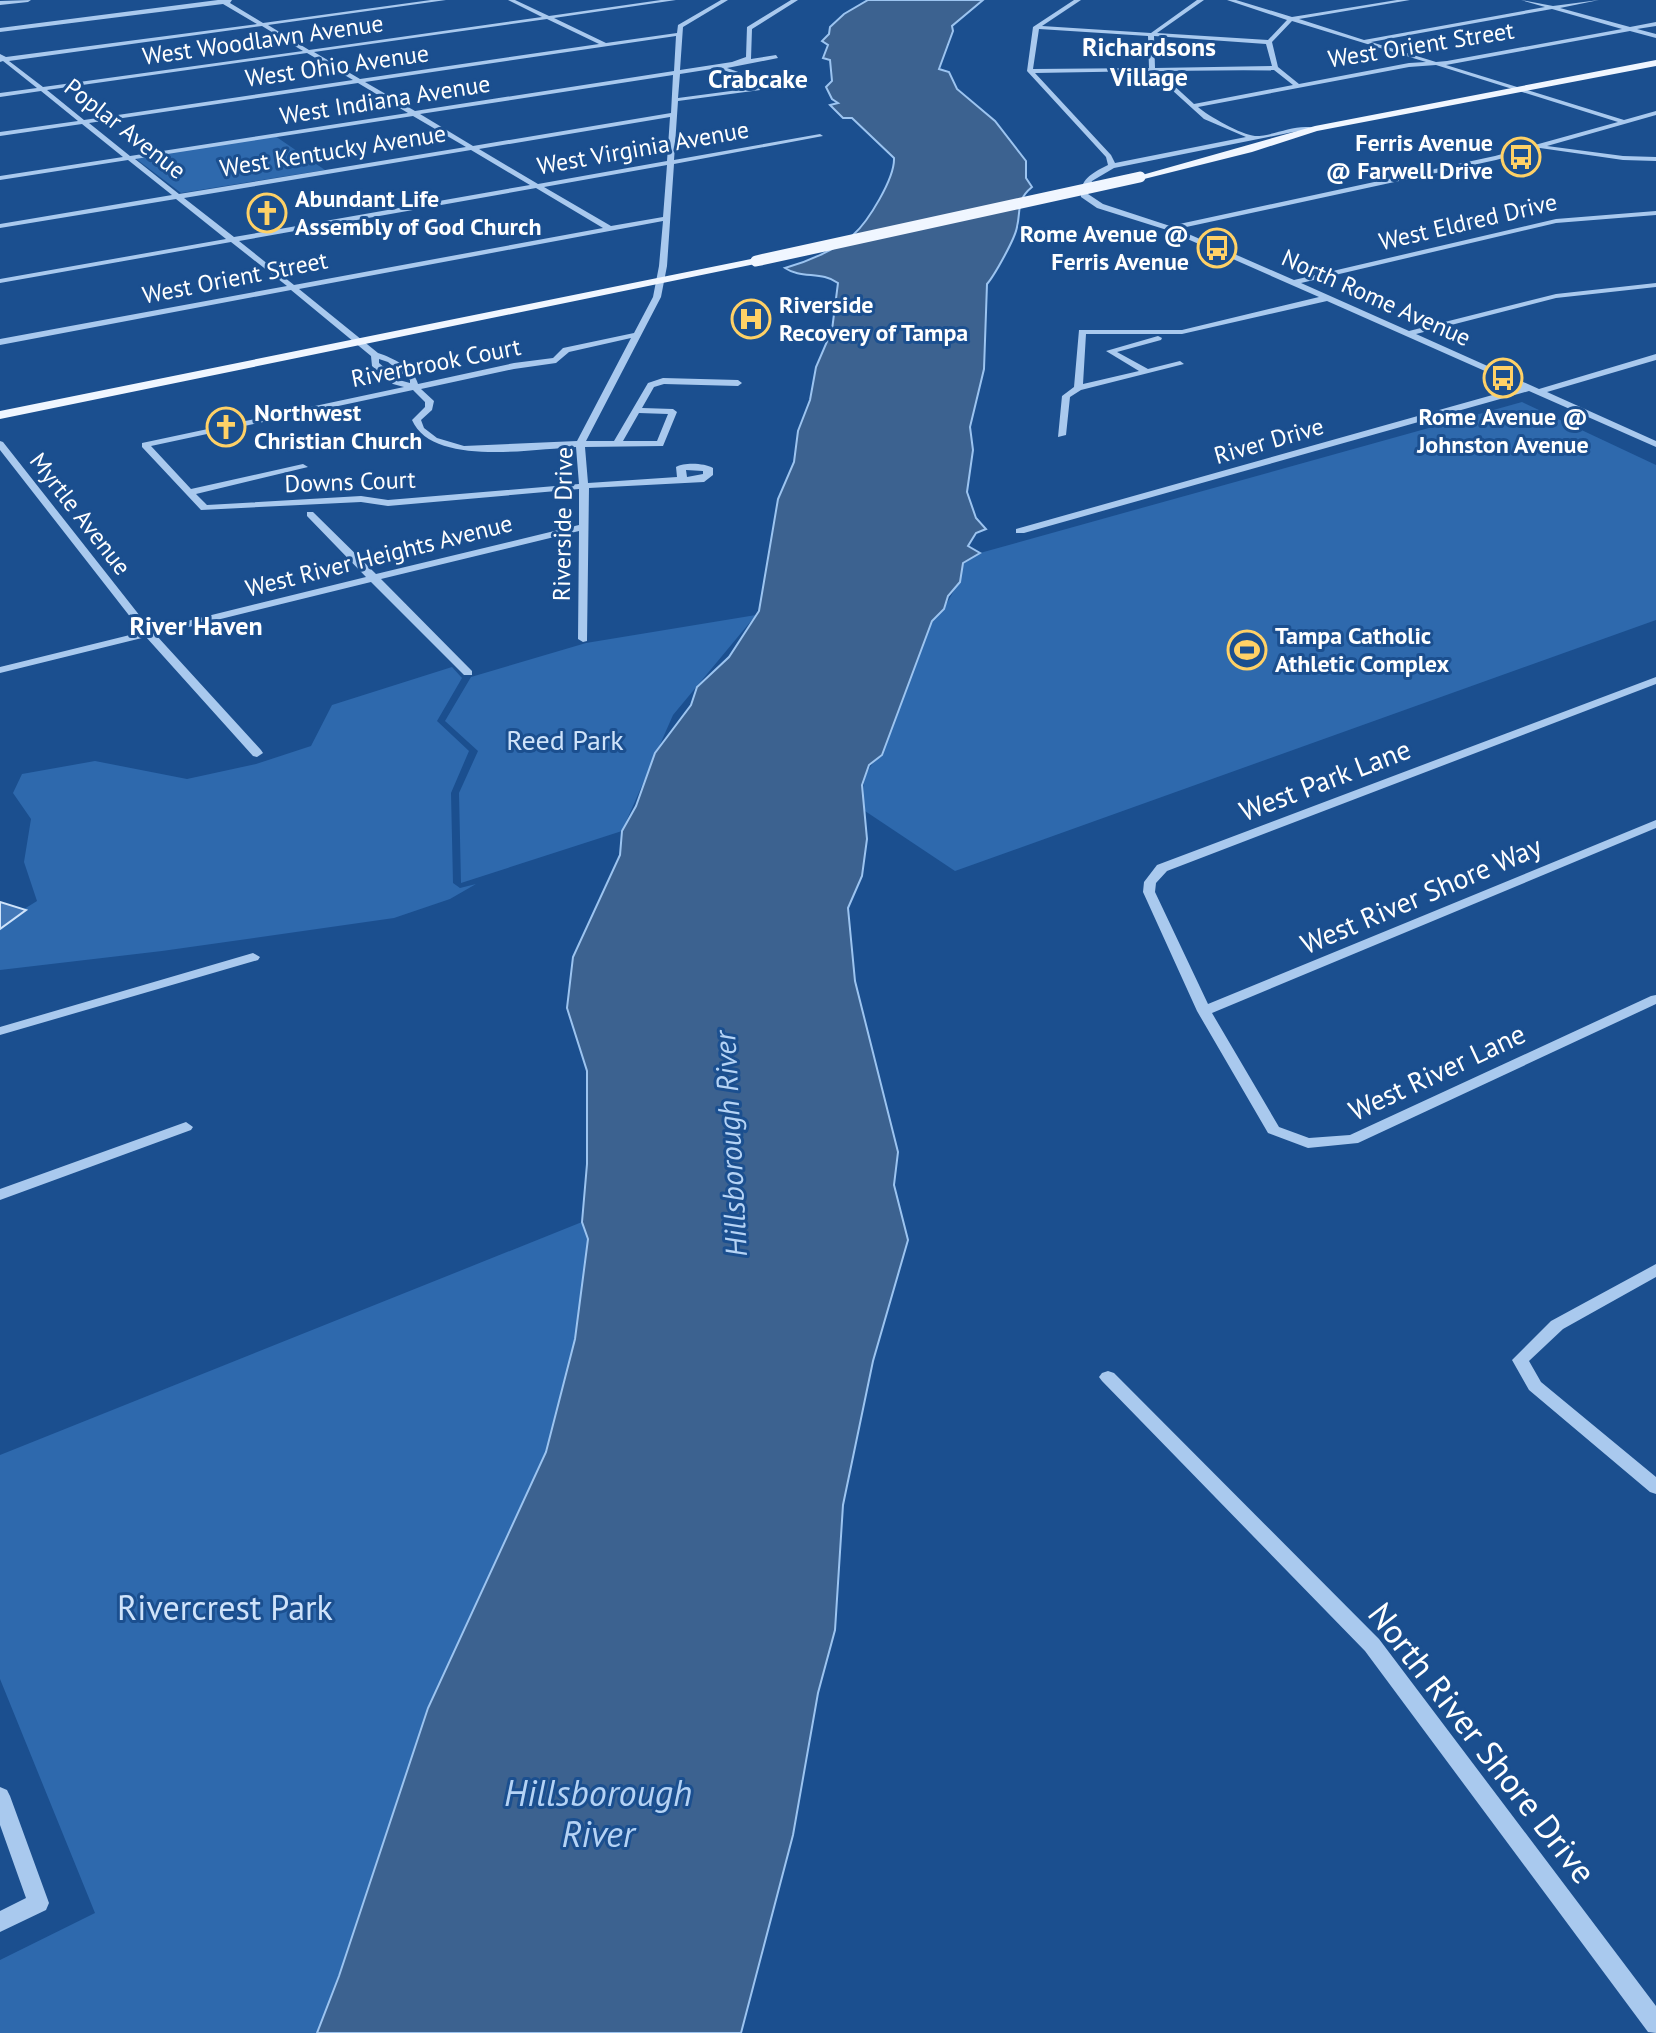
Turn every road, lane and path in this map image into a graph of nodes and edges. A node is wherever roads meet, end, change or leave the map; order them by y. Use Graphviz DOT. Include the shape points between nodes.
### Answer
graph roads {
  1 [pos="28,0"];
  2 [pos="235,0"];
  3 [pos="443,0"];
  4 [pos="511,0"];
  5 [pos="673,0"];
  6 [pos="725,0"];
  7 [pos="795,0"];
  8 [pos="1078,0"];
  9 [pos="1201,0"];
  10 [pos="1230,0"];
  11 [pos="1407,0"];
  12 [pos="1524,0"];
  13 [pos="1596,0"];
  14 [pos="222,1"];
  15 [pos="0,3"];
  16 [pos="1553,8"];
  17 [pos="549,17"];
  18 [pos="1291,19"];
  19 [pos="262,24"];
  20 [pos="1656,24"];
  21 [pos="1036,27"];
  22 [pos="1631,29"];
  23 [pos="0,30"];
  24 [pos="679,34"];
  25 [pos="1151,35"];
  26 [pos="1656,36"];
  27 [pos="1362,41"];
  28 [pos="1269,42"];
  29 [pos="606,44"];
  30 [pos="308,51"];
  31 [pos="776,57"];
  32 [pos="1,58"];
  33 [pos="733,63"];
  34 [pos="1656,63"];
  35 [pos="1432,64"];
  36 [pos="1275,68"];
  37 [pos="1152,69"];
  38 [pos="1030,71"];
  39 [pos="676,72"];
  40 [pos="358,81"];
  41 [pos="1298,86"];
  42 [pos="42,89"];
  43 [pos="1519,90"];
  44 [pos="0,95"];
  45 [pos="674,100"];
  46 [pos="1193,106"];
  47 [pos="414,113"];
  48 [pos="1656,113"];
  49 [pos="672,115"];
  50 [pos="1622,121"];
  51 [pos="84,122"];
  52 [pos="1315,129"];
  53 [pos="0,134"];
  54 [pos="820,136"];
  55 [pos="1254,138"];
  56 [pos="1218,145"];
  57 [pos="1538,147"];
  58 [pos="474,148"];
  59 [pos="1241,152"];
  60 [pos="130,158"];
  61 [pos="1656,159"];
  62 [pos="669,163"];
  63 [pos="1112,166"];
  64 [pos="0,178"];
  65 [pos="539,186"];
  66 [pos="178,197"];
  67 [pos="1656,213"];
  68 [pos="667,218"];
  69 [pos="0,226"];
  70 [pos="1170,228"];
  71 [pos="610,229"];
  72 [pos="233,240"];
  73 [pos="0,281"];
  74 [pos="658,283"];
  75 [pos="1291,283"];
  76 [pos="1656,285"];
  77 [pos="293,287"];
  78 [pos="1327,298"];
  79 [pos="1182,332"];
  80 [pos="639,334"];
  81 [pos="1407,334"];
  82 [pos="0,342"];
  83 [pos="361,342"];
  84 [pos="1656,357"];
  85 [pos="1180,364"];
  86 [pos="1147,372"];
  87 [pos="738,383"];
  88 [pos="414,387"];
  89 [pos="1078,388"];
  90 [pos="1534,390"];
  91 [pos="635,410"];
  92 [pos="0,415"];
  93 [pos="1061,435"];
  94 [pos="0,444"];
  95 [pos="580,444"];
  96 [pos="617,444"];
  97 [pos="1656,444"];
  98 [pos="145,445"];
  99 [pos="303,467"];
  100 [pos="682,480"];
  101 [pos="584,486"];
  102 [pos="190,492"];
  103 [pos="310,514"];
  104 [pos="581,527"];
  105 [pos="1020,531"];
  106 [pos="374,578"];
  107 [pos="148,633"];
  108 [pos="583,639"];
  109 [pos="0,670"];
  110 [pos="468,673"];
  111 [pos="1656,680"];
  112 [pos="257,753"];
  113 [pos="1656,824"];
  114 [pos="253,957"];
  115 [pos="1656,999"];
  116 [pos="1204,1011"];
  117 [pos="0,1031"];
  118 [pos="186,1127"];
  119 [pos="0,1195"];
  120 [pos="1656,1270"];
  121 [pos="1108,1377"];
  122 [pos="1656,1487"];
  123 [pos="0,1796"];
  124 [pos="0,1922"];
  125 [pos="1656,2024"];
  1 -- 15 [label="street"];
  2 -- 14 [label="street"];
  3 -- 19 [label="street"];
  4 -- 17 [label="street"];
  5 -- 17 [label="street, West Woodlawn Avenue"];
  6 -- 24 [label="street" via="680,26"];
  7 -- 33 [label="street" via="749,28 749,58"];
  8 -- 21 [label="street"];
  9 -- 25 [label="street"];
  10 -- 18 [label="street"];
  11 -- 18 [label="street"];
  12 -- 16 [label="street"];
  13 -- 16 [label="street"];
  14 -- 19 [label="street"];
  14 -- 23 [label="street"];
  16 -- 22 [label="street"];
  16 -- 27 [label="street"];
  17 -- 29 [label="street"];
  17 -- 30 [label="street, West Woodlawn Avenue"];
  18 -- 27 [label="street"];
  18 -- 28 [label="street"];
  19 -- 30 [label="street"];
  19 -- 32 [label="street"];
  20 -- 22 [label="street, West Orient Street"];
  21 -- 25 [label="street"];
  21 -- 38 [label="street"];
  22 -- 26 [label="street"];
  22 -- 35 [label="street, West Orient Street"];
  24 -- 29 [label="street, West Ohio Avenue"];
  24 -- 39 [label="street, Riverside Drive"];
  25 -- 28 [label="street"];
  25 -- 37 [label="street"];
  27 -- 35 [label="street"];
  28 -- 36 [label="street"];
  29 -- 40 [label="street, West Ohio Avenue"];
  30 -- 40 [label="street"];
  30 -- 42 [label="street, West Woodlawn Avenue"];
  31 -- 33 [label="street, West Indiana Avenue"];
  32 -- 42 [label="street, Poplar Avenue"];
  33 -- 39 [label="street, West Indiana Avenue"];
  33 -- 45 [label="street" via="721,68 765,88"];
  34 -- 43 [label="main road"];
  35 -- 41 [label="street, West Orient Street"];
  35 -- 43 [label="street"];
  36 -- 37 [label="street"];
  36 -- 41 [label="street"];
  37 -- 38 [label="street"];
  37 -- 46 [label="street"];
  38 -- 63 [label="street" via="1109,156"];
  39 -- 45 [label="street, Riverside Drive"];
  39 -- 47 [label="street, West Indiana Avenue"];
  40 -- 47 [label="street"];
  40 -- 51 [label="street, West Ohio Avenue"];
  41 -- 46 [label="street, West Orient Street"];
  42 -- 44 [label="street, West Woodlawn Avenue"];
  42 -- 51 [label="street, Poplar Avenue"];
  43 -- 50 [label="street"];
  43 -- 52 [label="main road"];
  45 -- 49 [label="street, Riverside Drive"];
  46 -- 55 [label="street" via="1206,118"];
  47 -- 58 [label="street"];
  47 -- 60 [label="street, West Indiana Avenue"];
  48 -- 50 [label="street"];
  49 -- 58 [label="street, West Kentucky Avenue"];
  49 -- 62 [label="street, Riverside Drive"];
  50 -- 57 [label="street"];
  51 -- 53 [label="street, West Ohio Avenue"];
  51 -- 60 [label="street, Poplar Avenue"];
  52 -- 55 [label="street"];
  52 -- 59 [label="main road"];
  54 -- 62 [label="street, West Virginia Avenue"];
  55 -- 56 [label="street"];
  56 -- 59 [label="main road"];
  56 -- 63 [label="street"];
  57 -- 61 [label="street"];
  57 -- 70 [label="street"];
  58 -- 65 [label="street"];
  58 -- 66 [label="street, West Kentucky Avenue"];
  59 -- 74 [label="main road, bridge"];
  60 -- 64 [label="street, West Indiana Avenue"];
  60 -- 66 [label="street, Poplar Avenue"];
  62 -- 65 [label="street, West Virginia Avenue"];
  62 -- 68 [label="street, Riverside Drive"];
  63 -- 70 [label="street, North Rome Avenue" via="1092,175 1084,195 1100,206"];
  65 -- 71 [label="street"];
  65 -- 72 [label="street, West Virginia Avenue"];
  66 -- 69 [label="street, West Kentucky Avenue"];
  66 -- 72 [label="street, Poplar Avenue"];
  67 -- 75 [label="street, West Eldred Drive" via="1556,221"];
  68 -- 71 [label="street, West Orient Street"];
  68 -- 74 [label="street, Riverside Drive"];
  70 -- 75 [label="street, North Rome Avenue"];
  71 -- 77 [label="street, West Orient Street"];
  72 -- 73 [label="street, West Virginia Avenue"];
  72 -- 77 [label="street, Poplar Avenue"];
  74 -- 80 [label="street, Riverside Drive"];
  74 -- 83 [label="main road"];
  75 -- 78 [label="street, North Rome Avenue"];
  76 -- 81 [label="street" via="1556,296"];
  77 -- 82 [label="street, West Orient Street"];
  77 -- 83 [label="street, Poplar Avenue"];
  78 -- 79 [label="street"];
  78 -- 81 [label="street, North Rome Avenue"];
  79 -- 86 [label="street" via="1110,351"];
  79 -- 89 [label="street" via="1082,332"];
  80 -- 88 [label="street, Riverbrook Court" via="566,350 556,360"];
  80 -- 95 [label="street, Riverside Drive"];
  81 -- 90 [label="street, North Rome Avenue"];
  83 -- 88 [label="street, Poplar Avenue" via="396,382"];
  83 -- 92 [label="main road"];
  84 -- 90 [label="street, River Drive"];
  85 -- 86 [label="street"];
  86 -- 89 [label="street"];
  87 -- 91 [label="street" via="663,381 651,385"];
  88 -- 95 [label="street" via="430,401 416,420 420,429 447,446"];
  88 -- 98 [label="street, Riverbrook Court"];
  89 -- 93 [label="street" via="1066,396"];
  90 -- 97 [label="street, North Rome Avenue"];
  90 -- 105 [label="street, River Drive"];
  91 -- 96 [label="street"];
  91 -- 96 [label="street" via="673,412 660,444"];
  94 -- 107 [label="street, Myrtle Avenue"];
  95 -- 96 [label="street"];
  95 -- 101 [label="street, Riverside Drive"];
  98 -- 102 [label="street, Downs Court"];
  99 -- 102 [label="street"];
  100 -- 101 [label="street"];
  101 -- 102 [label="street, Downs Court" via="388,503 361,499 204,508"];
  101 -- 104 [label="street, Riverside Drive"];
  103 -- 106 [label="street"];
  104 -- 106 [label="street, West River Heights Avenue"];
  104 -- 108 [label="street, Riverside Drive"];
  106 -- 107 [label="street, West River Heights Avenue"];
  106 -- 110 [label="street"];
  107 -- 109 [label="street, West River Heights Avenue"];
  107 -- 112 [label="street, Myrtle Avenue"];
  111 -- 116 [label="street, West Park Lane" via="1162,868 1149,892"];
  113 -- 116 [label="street, West River Shore Way"];
  114 -- 117 [label="street"];
  115 -- 116 [label="street, West River Lane" via="1353,1140 1308,1143 1273,1130"];
  118 -- 119 [label="street"];
  120 -- 122 [label="street" via="1557,1325 1520,1360 1535,1386"];
  121 -- 125 [label="street, North River Shore Drive" via="1372,1645"];
  123 -- 124 [label="street" via="38,1903"];
}
